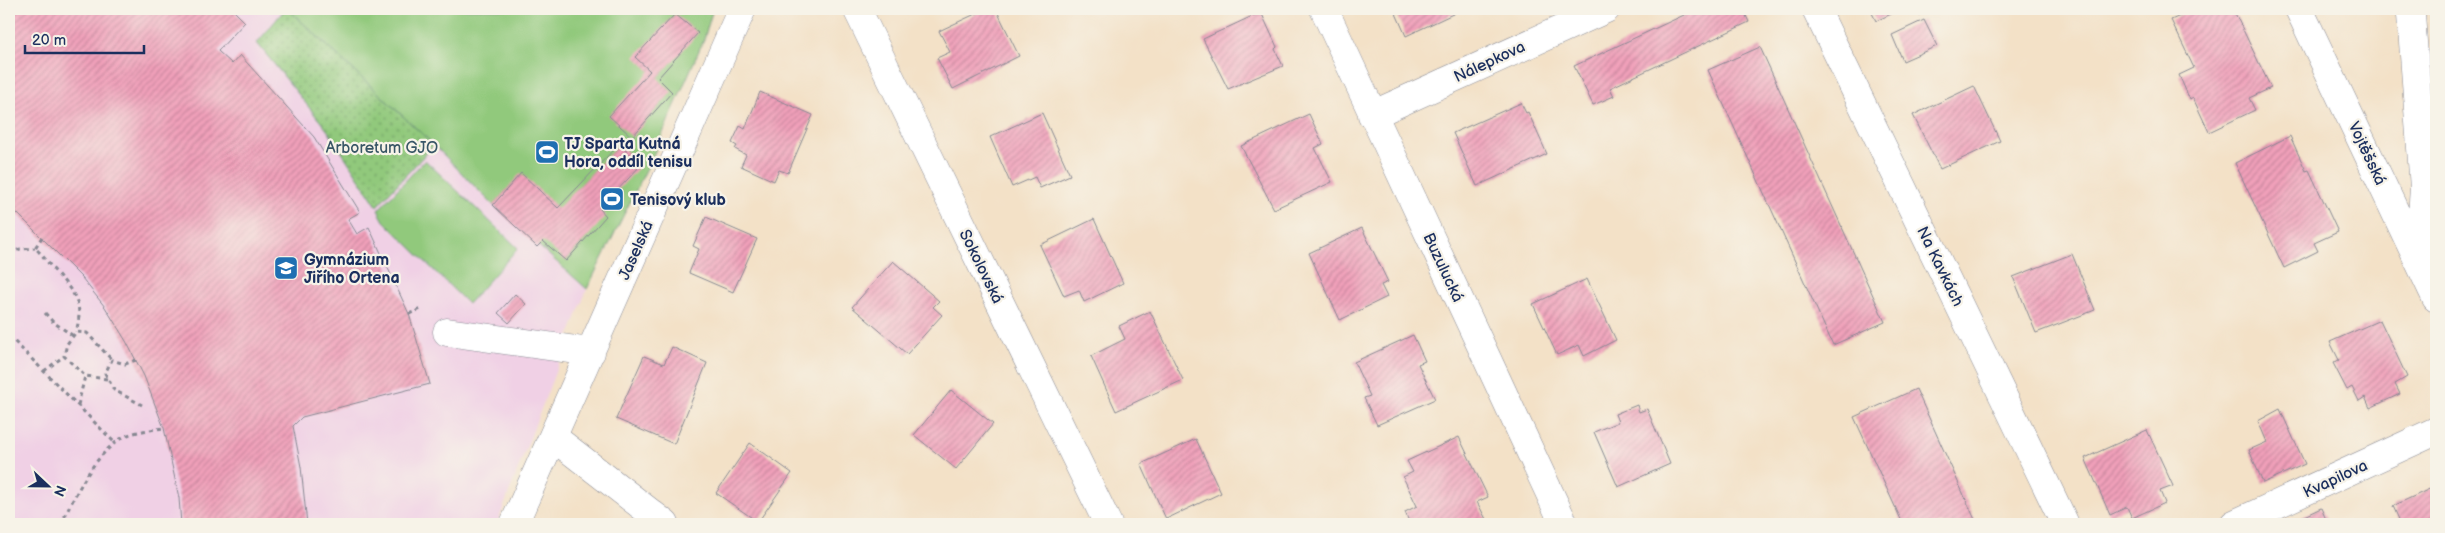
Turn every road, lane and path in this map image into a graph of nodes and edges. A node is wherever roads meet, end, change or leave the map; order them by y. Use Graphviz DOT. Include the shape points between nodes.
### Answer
graph roads {
  1 [pos="742,9"];
  2 [pos="857,9"];
  3 [pos="1324,9"];
  4 [pos="1606,9"];
  5 [pos="1816,9"];
  6 [pos="2299,9"];
  7 [pos="2408,9"];
  8 [pos="1372,114"];
  9 [pos="15,210"];
  10 [pos="9,213"];
  11 [pos="42,237"];
  12 [pos="35,248"];
  13 [pos="9,253"];
  14 [pos="2418,260"];
  15 [pos="9,264"];
  16 [pos="2436,298"];
  17 [pos="45,313"];
  18 [pos="76,332"];
  19 [pos="447,332"];
  20 [pos="72,335"];
  21 [pos="9,336"];
  22 [pos="590,352"];
  23 [pos="64,356"];
  24 [pos="112,360"];
  25 [pos="136,360"];
  26 [pos="44,371"];
  27 [pos="85,376"];
  28 [pos="106,379"];
  29 [pos="78,405"];
  30 [pos="142,405"];
  31 [pos="164,428"];
  32 [pos="2436,431"];
  33 [pos="553,437"];
  34 [pos="116,444"];
  35 [pos="61,524"];
  36 [pos="514,524"];
  37 [pos="665,524"];
  38 [pos="1108,524"];
  39 [pos="1564,524"];
  40 [pos="2065,524"];
  41 [pos="2234,524"];
  1 -- 22 [label="street, Jaselská"];
  2 -- 38 [label="street, Sokolovská"];
  3 -- 8 [label="street, Buzulucká"];
  4 -- 8 [label="street, Nálepkova"];
  5 -- 40 [label="street, Na Kavkách"];
  6 -- 14 [label="street, Vojtěšská"];
  7 -- 14 [label="street" via="2424,188"];
  8 -- 39 [label="street, Buzulucká"];
  9 -- 10 [label="path"];
  11 -- 12 [label="path"];
  12 -- 13 [label="path"];
  12 -- 18 [label="path" via="74,295 80,314"];
  13 -- 15 [label="path"];
  14 -- 16 [label="street, Vojtěšská"];
  17 -- 20 [label="path" via="52,322"];
  18 -- 20 [label="path"];
  18 -- 24 [label="path" via="87,334"];
  19 -- 22 [label="street"];
  20 -- 23 [label="path"];
  21 -- 26 [label="path"];
  22 -- 33 [label="street, Jaselská"];
  23 -- 26 [label="path"];
  23 -- 27 [label="path"];
  24 -- 25 [label="path" via="125,364"];
  24 -- 28 [label="path" via="105,373"];
  26 -- 29 [label="path"];
  27 -- 28 [label="path"];
  27 -- 29 [label="path"];
  28 -- 30 [label="path" via="114,390"];
  29 -- 34 [label="path"];
  31 -- 34 [label="path" via="123,438"];
  32 -- 41 [label="street, Kvapilova"];
  33 -- 36 [label="street, Jaselská"];
  33 -- 37 [label="street"];
  34 -- 35 [label="path" via="95,465"];
}
